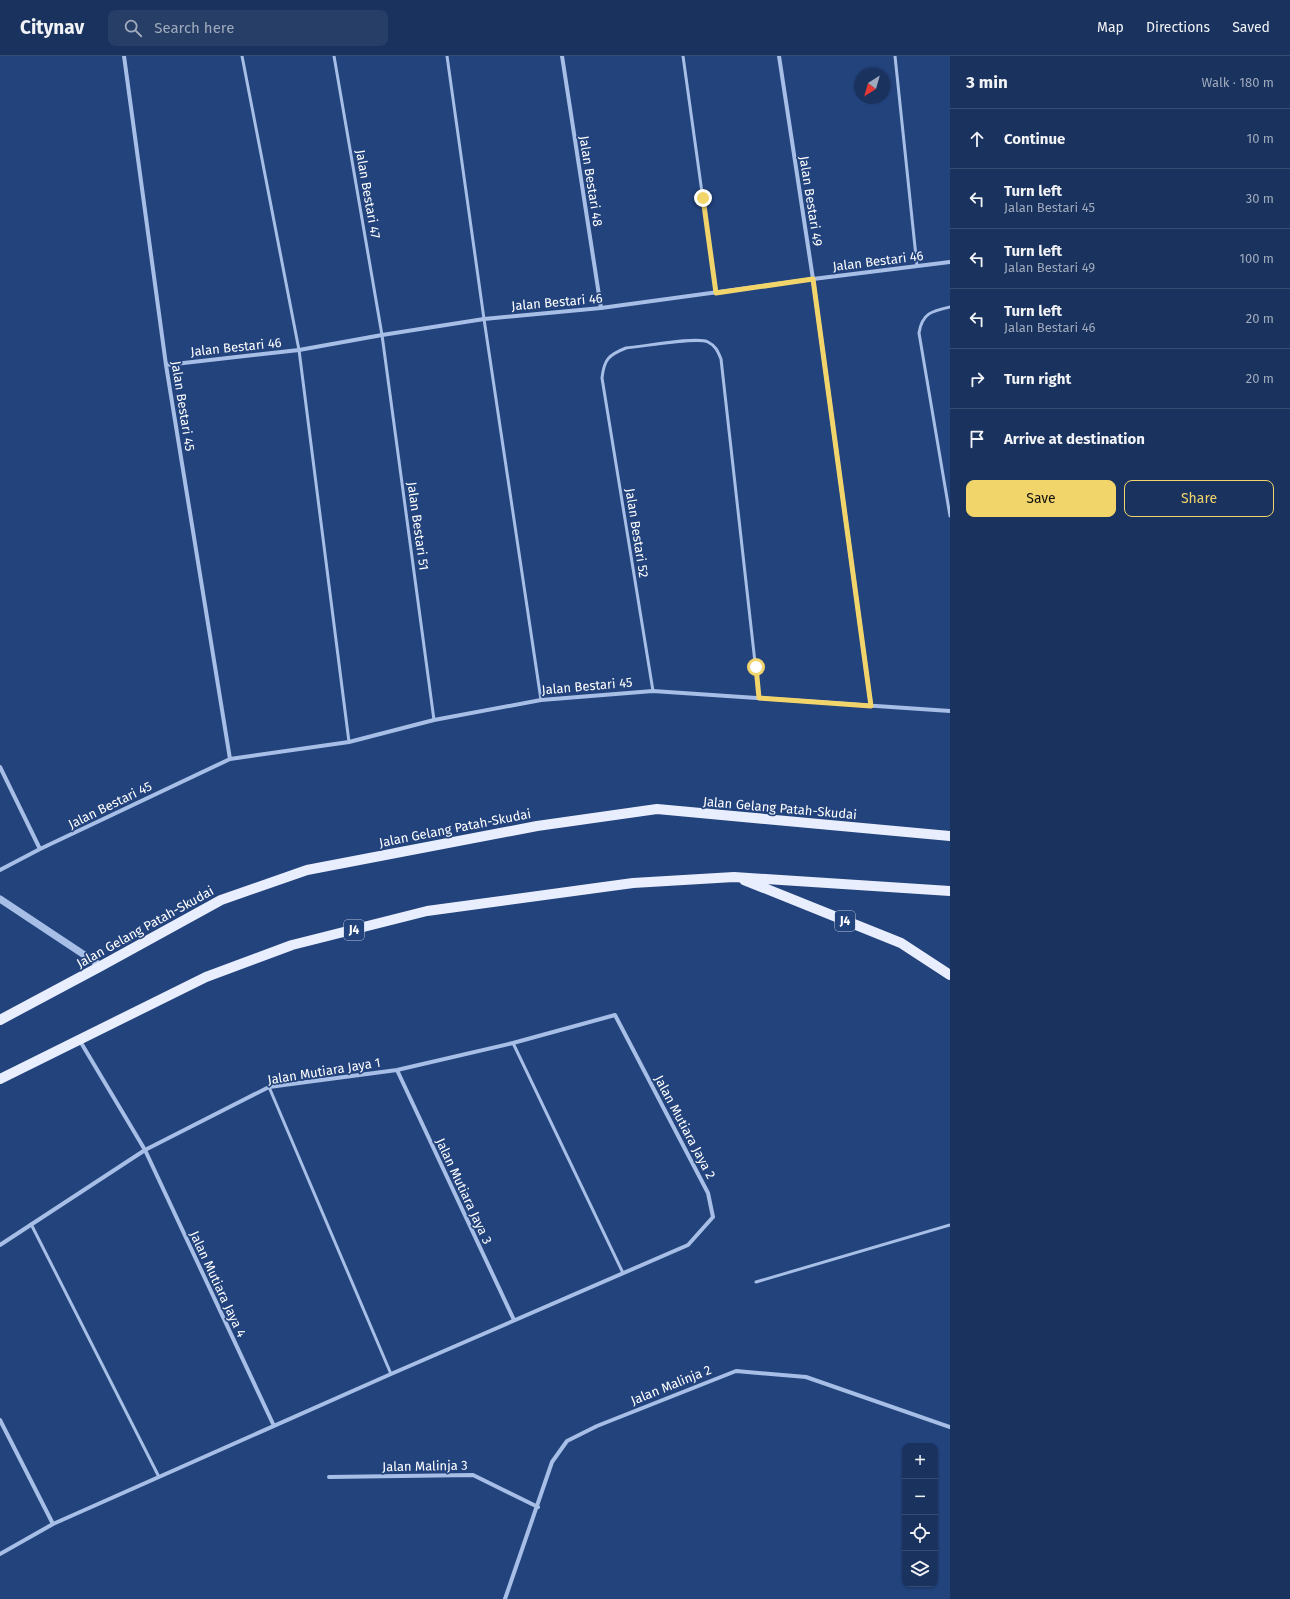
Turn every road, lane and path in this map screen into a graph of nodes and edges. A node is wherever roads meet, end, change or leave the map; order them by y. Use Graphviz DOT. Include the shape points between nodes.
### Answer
graph roads {
  1 [pos="124,56"];
  2 [pos="242,56"];
  3 [pos="334,56"];
  4 [pos="447,56"];
  5 [pos="562,56"];
  6 [pos="683,56"];
  7 [pos="779,56"];
  8 [pos="895,56"];
  9 [pos="950,262"];
  10 [pos="916,266"];
  11 [pos="813,279"];
  12 [pos="716,293"];
  13 [pos="950,307"];
  14 [pos="601,308"];
  15 [pos="484,319"];
  16 [pos="382,335"];
  17 [pos="299,350"];
  18 [pos="166,365"];
  19 [pos="950,516"];
  20 [pos="653,691"];
  21 [pos="759,698"];
  22 [pos="541,700"];
  23 [pos="871,706"];
  24 [pos="950,711"];
  25 [pos="434,720"];
  26 [pos="349,742"];
  27 [pos="230,759"];
  28 [pos="0,767"];
  29 [pos="950,836"];
  30 [pos="40,849"];
  31 [pos="0,870"];
  32 [pos="734,877"];
  33 [pos="950,891"];
  34 [pos="0,899"];
  35 [pos="101,966"];
  36 [pos="950,975"];
  37 [pos="615,1015"];
  38 [pos="0,1020"];
  39 [pos="79,1040"];
  40 [pos="513,1043"];
  41 [pos="397,1070"];
  42 [pos="0,1079"];
  43 [pos="269,1087"];
  44 [pos="145,1150"];
  45 [pos="31,1224"];
  46 [pos="950,1225"];
  47 [pos="0,1245"];
  48 [pos="623,1273"];
  49 [pos="756,1282"];
  50 [pos="514,1320"];
  51 [pos="391,1374"];
  52 [pos="0,1420"];
  53 [pos="274,1426"];
  54 [pos="950,1427"];
  55 [pos="159,1477"];
  56 [pos="329,1477"];
  57 [pos="538,1506"];
  58 [pos="53,1524"];
  59 [pos="0,1554"];
  60 [pos="505,1599"];
  1 -- 18 [label="street, Jalan Bestari 45"];
  2 -- 17 [label="lane"];
  3 -- 16 [label="lane, Jalan Bestari 47"];
  4 -- 15 [label="lane"];
  5 -- 14 [label="street, Jalan Bestari 48"];
  6 -- 12 [label="lane"];
  7 -- 11 [label="street, Jalan Bestari 49"];
  8 -- 10 [label="lane"];
  9 -- 10 [label="street, Jalan Bestari 46"];
  10 -- 11 [label="street, Jalan Bestari 46"];
  11 -- 12 [label="street, Jalan Bestari 46"];
  11 -- 23 [label="street, Jalan Bestari 49"];
  12 -- 14 [label="street, Jalan Bestari 46"];
  13 -- 19 [label="lane" via="928,314 921,322 919,333"];
  14 -- 15 [label="street, Jalan Bestari 46"];
  15 -- 16 [label="street, Jalan Bestari 46"];
  15 -- 22 [label="lane"];
  16 -- 17 [label="street, Jalan Bestari 46"];
  16 -- 25 [label="lane, Jalan Bestari 51"];
  17 -- 18 [label="street, Jalan Bestari 46"];
  17 -- 26 [label="lane"];
  18 -- 27 [label="street, Jalan Bestari 45"];
  20 -- 21 [label="street, Jalan Bestari 45"];
  20 -- 21 [label="lane, Jalan Bestari 52" via="602,378 603,365 610,356 626,348 695,340 707,341 716,348 721,359"];
  20 -- 22 [label="street, Jalan Bestari 45"];
  21 -- 23 [label="street, Jalan Bestari 45"];
  22 -- 25 [label="street, Jalan Bestari 45"];
  23 -- 24 [label="street, Jalan Bestari 45"];
  25 -- 26 [label="street, Jalan Bestari 45"];
  26 -- 27 [label="street, Jalan Bestari 45"];
  27 -- 30 [label="street, Jalan Bestari 45"];
  28 -- 30 [label="street"];
  29 -- 35 [label="main road, Jalan Gelang Patah-Skudai" via="656,809 537,826 307,870 220,900"];
  30 -- 31 [label="street, Jalan Bestari 45"];
  32 -- 33 [label="main road"];
  32 -- 36 [label="main road, J4" via="901,943"];
  32 -- 39 [label="main road, J4" via="633,883 427,911 292,946 206,977"];
  34 -- 35 [label="street"];
  35 -- 38 [label="main road, Jalan Gelang Patah-Skudai"];
  37 -- 40 [label="street, Jalan Mutiara Jaya 1"];
  37 -- 48 [label="street, Jalan Mutiara Jaya 2" via="708,1193 714,1217 688,1245"];
  39 -- 42 [label="main road, J4"];
  39 -- 44 [label="street, Jalan Mutiara Jaya 4"];
  40 -- 41 [label="street, Jalan Mutiara Jaya 1"];
  40 -- 48 [label="lane"];
  41 -- 43 [label="street, Jalan Mutiara Jaya 1"];
  41 -- 50 [label="street, Jalan Mutiara Jaya 3"];
  43 -- 44 [label="street, Jalan Mutiara Jaya 1"];
  43 -- 51 [label="lane"];
  44 -- 45 [label="street, Jalan Mutiara Jaya 1"];
  44 -- 53 [label="street, Jalan Mutiara Jaya 4"];
  45 -- 47 [label="street, Jalan Mutiara Jaya 1"];
  45 -- 55 [label="lane"];
  46 -- 49 [label="lane"];
  48 -- 50 [label="street"];
  50 -- 51 [label="street"];
  51 -- 53 [label="street"];
  52 -- 58 [label="street"];
  53 -- 55 [label="street"];
  54 -- 57 [label="street, Jalan Malinja 2" via="806,1377 736,1370 597,1426 567,1441 552,1462"];
  55 -- 58 [label="street"];
  56 -- 57 [label="street, Jalan Malinja 3" via="473,1475"];
  57 -- 60 [label="street, Jalan Malinja 2"];
  58 -- 59 [label="street"];
}
